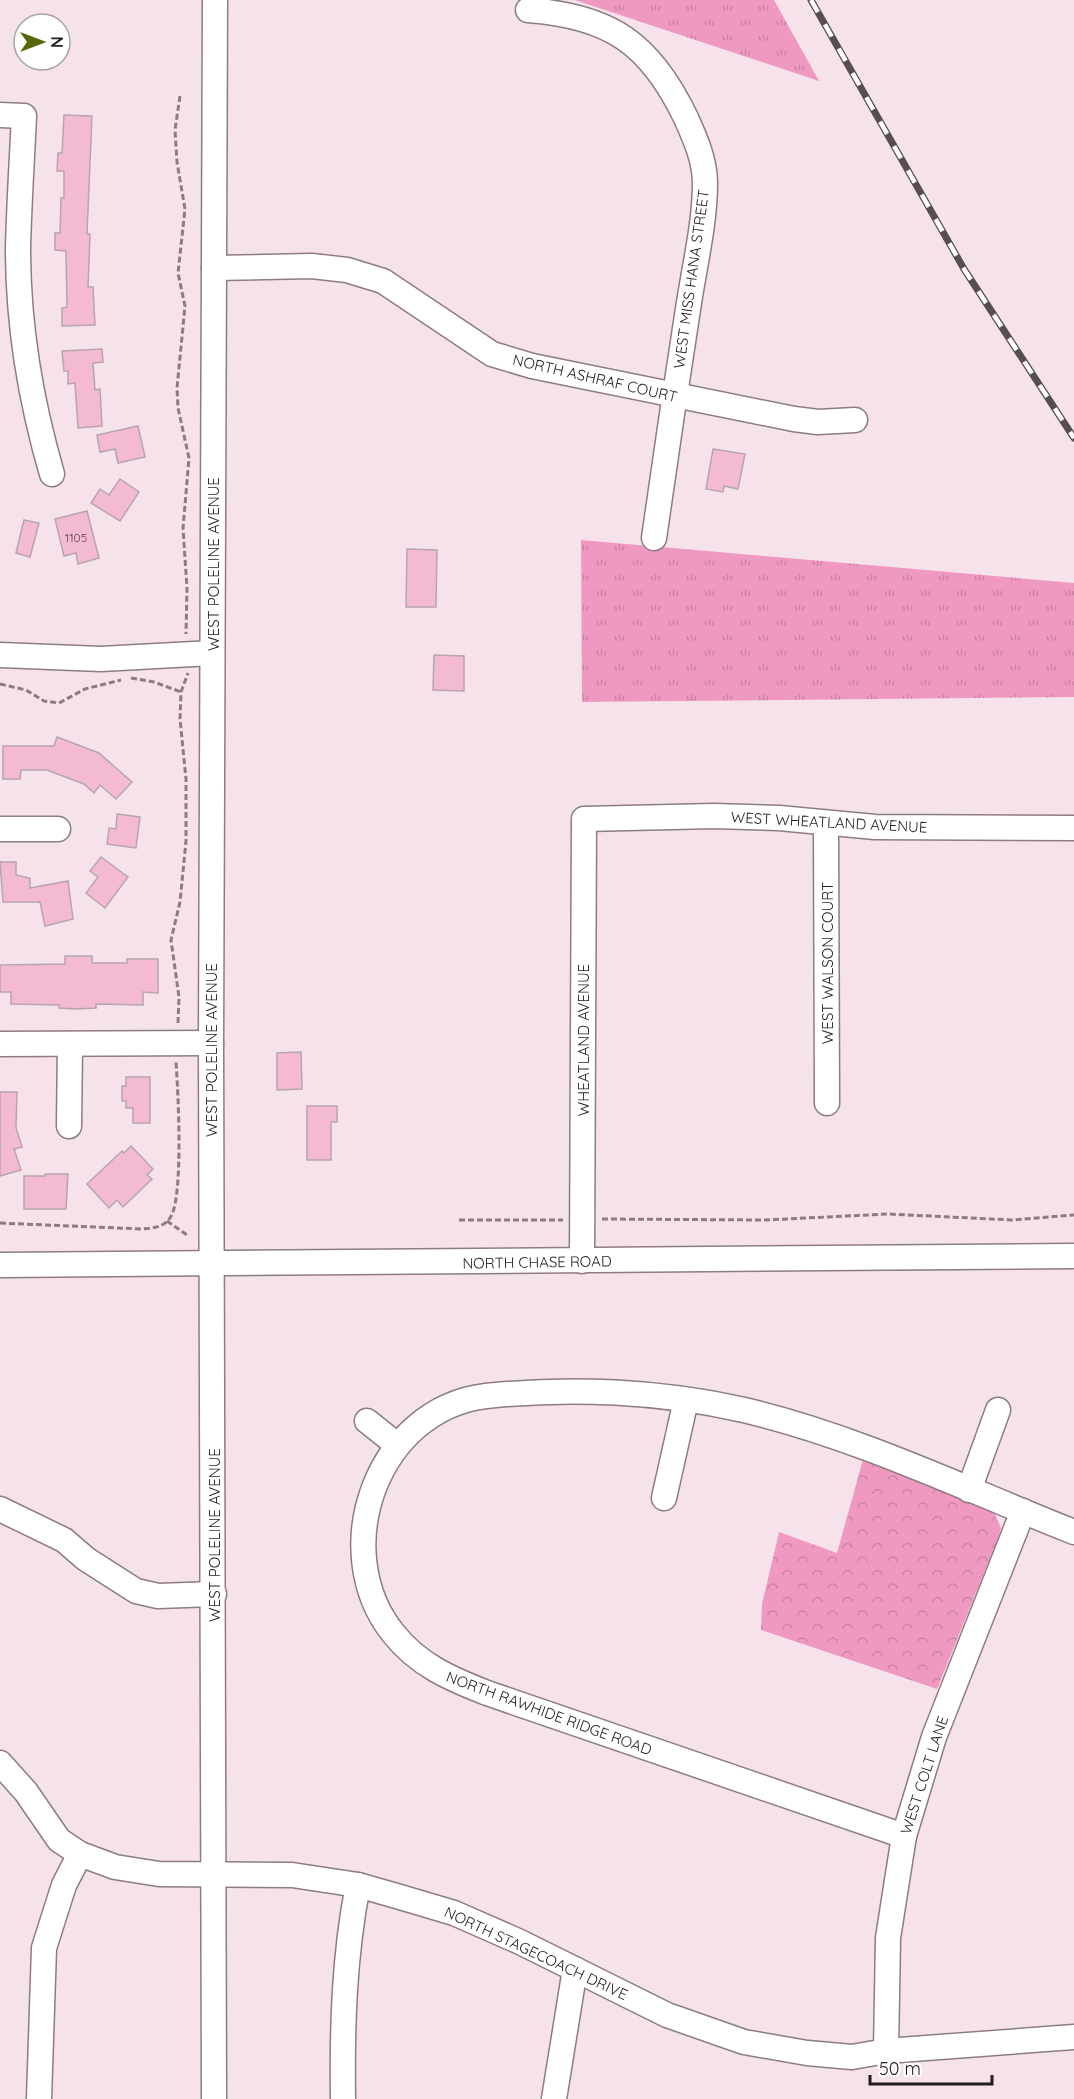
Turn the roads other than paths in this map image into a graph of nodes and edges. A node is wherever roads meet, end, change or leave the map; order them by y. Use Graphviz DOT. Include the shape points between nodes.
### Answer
graph roads {
  1 [pos="215,0"];
  2 [pos="528,10"];
  3 [pos="0,115"];
  4 [pos="214,268"];
  5 [pos="675,397"];
  6 [pos="855,420"];
  7 [pos="52,474"];
  8 [pos="654,538"];
  9 [pos="212,653"];
  10 [pos="0,656"];
  11 [pos="584,819"];
  12 [pos="826,823"];
  13 [pos="1074,828"];
  14 [pos="0,829"];
  15 [pos="58,829"];
  16 [pos="211,1043"];
  17 [pos="0,1044"];
  18 [pos="70,1044"];
  19 [pos="827,1103"];
  20 [pos="69,1126"];
  21 [pos="1074,1256"];
  22 [pos="582,1261"];
  23 [pos="212,1262"];
  24 [pos="0,1265"];
  25 [pos="687,1400"];
  26 [pos="998,1410"];
  27 [pos="367,1421"];
  28 [pos="397,1445"];
  29 [pos="969,1490"];
  30 [pos="664,1498"];
  31 [pos="0,1509"];
  32 [pos="1023,1511"];
  33 [pos="1074,1532"];
  34 [pos="214,1594"];
  35 [pos="0,1763"];
  36 [pos="904,1836"];
  37 [pos="80,1854"];
  38 [pos="215,1873"];
  39 [pos="358,1885"];
  40 [pos="575,1969"];
  41 [pos="1074,2037"];
  42 [pos="886,2051"];
  43 [pos="39,2099"];
  44 [pos="214,2099"];
  45 [pos="343,2099"];
  46 [pos="554,2099"];
  1 -- 4 [label="street, WEST POLELINE AVENUE"];
  2 -- 5 [label="street, WEST MISS HANA STREET" via="562,12 613,29 644,51 664,78 697,140 705,182"];
  3 -- 7 [label="street" via="24,116 18,250 22,322 36,420"];
  4 -- 5 [label="street, NORTH ASHRAF COURT" via="312,266 347,270 383,281 492,354"];
  4 -- 9 [label="street, WEST POLELINE AVENUE"];
  5 -- 6 [label="street, NORTH ASHRAF COURT" via="794,419"];
  5 -- 8 [label="street, WEST MISS HANA STREET"];
  9 -- 10 [label="street" via="101,659"];
  9 -- 16 [label="street, WEST POLELINE AVENUE"];
  11 -- 12 [label="street, WEST WHEATLAND AVENUE" via="714,816"];
  11 -- 22 [label="street, WHEATLAND AVENUE"];
  12 -- 13 [label="street, WEST WHEATLAND AVENUE" via="922,829"];
  12 -- 19 [label="street, WEST WALSON COURT"];
  14 -- 15 [label="street"];
  16 -- 18 [label="street"];
  16 -- 23 [label="street, WEST POLELINE AVENUE"];
  17 -- 18 [label="street"];
  18 -- 20 [label="street"];
  21 -- 22 [label="street, NORTH CHASE ROAD"];
  22 -- 23 [label="street, NORTH CHASE ROAD"];
  23 -- 24 [label="street, NORTH CHASE ROAD"];
  23 -- 34 [label="street, WEST POLELINE AVENUE"];
  25 -- 28 [label="street, NORTH RAWHIDE RIDGE ROAD" via="571,1392 482,1397 428,1419"];
  25 -- 29 [label="street, NORTH RAWHIDE RIDGE ROAD" via="742,1410 825,1433"];
  25 -- 30 [label="street"];
  26 -- 29 [label="street"];
  27 -- 28 [label="street"];
  28 -- 36 [label="street, NORTH RAWHIDE RIDGE ROAD" via="376,1479 367,1505 364,1564 370,1591 385,1622 430,1668 487,1693"];
  29 -- 32 [label="street, NORTH RAWHIDE RIDGE ROAD"];
  31 -- 34 [label="street" via="64,1540 136,1591 158,1596"];
  32 -- 33 [label="street, NORTH RAWHIDE RIDGE ROAD"];
  32 -- 36 [label="street, WEST COLT LANE" via="934,1737"];
  34 -- 38 [label="street, WEST POLELINE AVENUE"];
  35 -- 37 [label="street, NORTH STAGECOACH DRIVE" via="59,1840"];
  36 -- 42 [label="street, WEST COLT LANE" via="888,1938"];
  37 -- 38 [label="street, NORTH STAGECOACH DRIVE" via="136,1871"];
  37 -- 43 [label="street" via="64,1885 44,1948"];
  38 -- 39 [label="street, NORTH STAGECOACH DRIVE" via="292,1875"];
  38 -- 44 [label="street, WEST POLELINE AVENUE"];
  39 -- 40 [label="street, NORTH STAGECOACH DRIVE" via="454,1913"];
  39 -- 45 [label="street" via="345,1971"];
  40 -- 42 [label="street, NORTH STAGECOACH DRIVE" via="667,2015 744,2042 852,2057"];
  40 -- 46 [label="street"];
  41 -- 42 [label="street, NORTH STAGECOACH DRIVE"];
}
